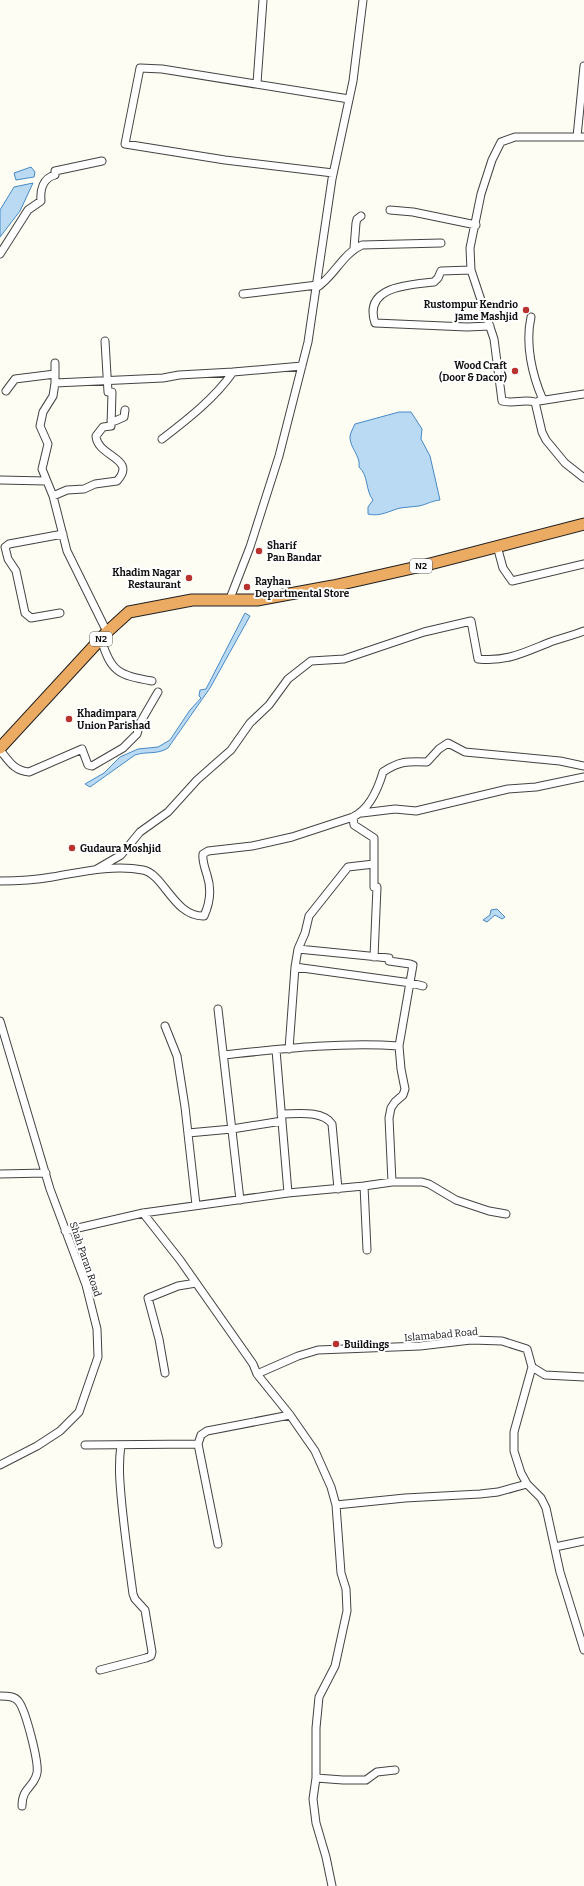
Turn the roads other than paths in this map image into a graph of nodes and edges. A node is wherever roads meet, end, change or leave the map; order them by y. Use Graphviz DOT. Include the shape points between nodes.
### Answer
graph roads {
  1 [pos="262,0"];
  2 [pos="363,0"];
  3 [pos="584,66"];
  4 [pos="257,83"];
  5 [pos="349,99"];
  6 [pos="580,137"];
  7 [pos="102,161"];
  8 [pos="334,173"];
  9 [pos="390,210"];
  10 [pos="361,216"];
  11 [pos="476,225"];
  12 [pos="441,243"];
  13 [pos="354,248"];
  14 [pos="0,254"];
  15 [pos="471,270"];
  16 [pos="317,287"];
  17 [pos="243,294"];
  18 [pos="531,317"];
  19 [pos="490,326"];
  20 [pos="105,341"];
  21 [pos="55,363"];
  22 [pos="302,366"];
  23 [pos="233,372"];
  24 [pos="55,374"];
  25 [pos="108,381"];
  26 [pos="55,383"];
  27 [pos="6,391"];
  28 [pos="584,394"];
  29 [pos="543,400"];
  30 [pos="535,402"];
  31 [pos="125,410"];
  32 [pos="111,420"];
  33 [pos="162,439"];
  34 [pos="584,478"];
  35 [pos="0,480"];
  36 [pos="46,481"];
  37 [pos="53,496"];
  38 [pos="584,524"];
  39 [pos="63,534"];
  40 [pos="497,546"];
  41 [pos="584,564"];
  42 [pos="234,600"];
  43 [pos="60,613"];
  44 [pos="584,631"];
  45 [pos="104,635"];
  46 [pos="152,681"];
  47 [pos="158,692"];
  48 [pos="0,749"];
  49 [pos="584,766"];
  50 [pos="584,777"];
  51 [pos="362,813"];
  52 [pos="353,817"];
  53 [pos="374,864"];
  54 [pos="95,870"];
  55 [pos="0,881"];
  56 [pos="298,949"];
  57 [pos="374,957"];
  58 [pos="295,967"];
  59 [pos="411,983"];
  60 [pos="423,986"];
  61 [pos="218,1009"];
  62 [pos="0,1021"];
  63 [pos="165,1026"];
  64 [pos="399,1046"];
  65 [pos="289,1049"];
  66 [pos="276,1050"];
  67 [pos="223,1055"];
  68 [pos="282,1117"];
  69 [pos="232,1129"];
  70 [pos="188,1132"];
  71 [pos="46,1173"];
  72 [pos="0,1174"];
  73 [pos="392,1182"];
  74 [pos="364,1186"];
  75 [pos="338,1189"];
  76 [pos="288,1193"];
  77 [pos="240,1200"];
  78 [pos="196,1205"];
  79 [pos="142,1212"];
  80 [pos="506,1214"];
  81 [pos="66,1231"];
  82 [pos="367,1250"];
  83 [pos="196,1283"];
  84 [pos="532,1367"];
  85 [pos="165,1373"];
  86 [pos="257,1374"];
  87 [pos="584,1377"];
  88 [pos="290,1415"];
  89 [pos="198,1444"];
  90 [pos="85,1445"];
  91 [pos="121,1445"];
  92 [pos="0,1465"];
  93 [pos="527,1484"];
  94 [pos="336,1505"];
  95 [pos="584,1541"];
  96 [pos="218,1544"];
  97 [pos="555,1547"];
  98 [pos="584,1650"];
  99 [pos="100,1670"];
  100 [pos="0,1696"];
  101 [pos="395,1770"];
  102 [pos="316,1778"];
  103 [pos="22,1806"];
  104 [pos="332,1886"];
  1 -- 4 [label="street"];
  2 -- 5 [label="street"];
  3 -- 6 [label="street"];
  4 -- 5 [label="street"];
  4 -- 8 [label="street" via="140,68 125,144 225,160"];
  5 -- 8 [label="street"];
  6 -- 11 [label="street" via="515,137 501,142 481,194"];
  7 -- 14 [label="street" via="48,176 44,180 40,201 28,210"];
  8 -- 16 [label="street"];
  9 -- 11 [label="street"];
  10 -- 13 [label="street" via="356,223"];
  11 -- 15 [label="street" via="470,248"];
  12 -- 13 [label="street" via="362,245"];
  13 -- 16 [label="street" via="325,282"];
  15 -- 19 [label="street"];
  15 -- 19 [label="street" via="441,271 434,282 391,289 375,300 372,307 375,323"];
  16 -- 17 [label="street"];
  16 -- 22 [label="street"];
  18 -- 29 [label="street" via="528,328 532,366"];
  19 -- 30 [label="street" via="502,401 510,403 526,399"];
  20 -- 25 [label="street"];
  21 -- 24 [label="street"];
  22 -- 23 [label="street"];
  22 -- 42 [label="street" via="280,456"];
  23 -- 25 [label="street"];
  23 -- 33 [label="street" via="221,388"];
  24 -- 26 [label="street"];
  24 -- 27 [label="street" via="15,379"];
  25 -- 26 [label="street"];
  25 -- 32 [label="street" via="108,392 112,392"];
  26 -- 36 [label="street" via="53,396 43,412 40,426 48,444 42,468"];
  28 -- 29 [label="street"];
  29 -- 30 [label="street"];
  30 -- 34 [label="street" via="546,440 565,463"];
  31 -- 32 [label="street" via="124,417 116,421"];
  32 -- 37 [label="street" via="111,426 103,427 96,436 97,442 104,450 122,463 119,479 84,489 67,490"];
  35 -- 36 [label="street"];
  36 -- 37 [label="street"];
  37 -- 39 [label="street"];
  38 -- 40 [label="highway, N2"];
  39 -- 43 [label="street" via="9,544 5,547 8,559 16,571 28,617"];
  39 -- 45 [label="street" via="67,550"];
  40 -- 41 [label="street" via="503,568 512,581"];
  40 -- 42 [label="highway, N2" via="426,565 257,600"];
  42 -- 45 [label="highway, N2" via="192,600 129,612"];
  44 -- 54 [label="street" via="526,653 494,661 478,659 471,621 424,632 344,659 311,661 288,679 269,705 250,723 231,750 197,780 171,809 140,832 121,855"];
  45 -- 46 [label="street" via="112,665 119,672 132,678"];
  45 -- 48 [label="highway, N2"];
  47 -- 48 [label="street" via="140,723 137,734 122,748 92,766 88,765 82,749 29,772 20,772"];
  49 -- 51 [label="street" via="560,761 465,752 448,743 427,762 407,761 395,764 383,772 378,788"];
  50 -- 51 [label="street" via="536,787 508,789 416,811 395,809"];
  51 -- 52 [label="street"];
  52 -- 53 [label="street" via="354,825 374,838"];
  52 -- 54 [label="street" via="292,837 252,846 208,851 203,854 210,893 204,916 195,916 188,912 166,892 152,874 144,870"];
  53 -- 56 [label="street" via="348,867 309,916"];
  53 -- 57 [label="street" via="374,887 377,887"];
  54 -- 55 [label="street"];
  56 -- 57 [label="street"];
  56 -- 58 [label="street"];
  57 -- 59 [label="street" via="412,964"];
  58 -- 59 [label="street"];
  58 -- 65 [label="street"];
  59 -- 60 [label="street"];
  59 -- 64 [label="street"];
  61 -- 67 [label="street"];
  62 -- 71 [label="street, Shah Paran Road"];
  63 -- 70 [label="street" via="177,1056"];
  64 -- 65 [label="street" via="362,1045"];
  64 -- 73 [label="street" via="405,1089 391,1108 389,1118"];
  65 -- 66 [label="street"];
  66 -- 67 [label="street"];
  66 -- 68 [label="street"];
  67 -- 69 [label="street"];
  68 -- 69 [label="street"];
  68 -- 75 [label="street" via="312,1114 330,1121"];
  68 -- 76 [label="street"];
  69 -- 70 [label="street"];
  69 -- 77 [label="street"];
  70 -- 78 [label="street"];
  71 -- 72 [label="street"];
  71 -- 81 [label="street, Shah Paran Road"];
  73 -- 74 [label="street"];
  73 -- 80 [label="street" via="422,1182 456,1200"];
  74 -- 75 [label="street"];
  74 -- 82 [label="street"];
  75 -- 76 [label="street"];
  76 -- 77 [label="street"];
  77 -- 78 [label="street"];
  78 -- 79 [label="street"];
  79 -- 81 [label="street"];
  79 -- 83 [label="street"];
  81 -- 92 [label="street, Shah Paran Road" via="86,1285 95,1322 98,1357 79,1412 60,1431"];
  83 -- 85 [label="street" via="178,1286 148,1298"];
  83 -- 86 [label="street" via="253,1364"];
  84 -- 86 [label="street, Islamabad Road" via="527,1349 518,1344 472,1340 420,1346 318,1350"];
  84 -- 87 [label="street" via="544,1375"];
  84 -- 93 [label="street" via="514,1432 514,1450 520,1473"];
  86 -- 88 [label="street"];
  88 -- 89 [label="street" via="207,1431 201,1436"];
  88 -- 94 [label="street" via="315,1451"];
  89 -- 91 [label="street"];
  89 -- 96 [label="street"];
  90 -- 91 [label="street"];
  91 -- 99 [label="street" via="119,1481 133,1594 145,1610 152,1652 151,1656 146,1658"];
  93 -- 94 [label="street" via="480,1494"];
  93 -- 97 [label="street" via="541,1498 546,1508"];
  94 -- 102 [label="street" via="347,1612 335,1666 319,1697"];
  95 -- 97 [label="street"];
  97 -- 98 [label="street"];
  100 -- 103 [label="street" via="13,1697 19,1701 34,1752 37,1772 35,1780 24,1793"];
  101 -- 102 [label="street" via="377,1772 366,1780"];
  102 -- 104 [label="street" via="313,1800 316,1823 326,1854"];
}
